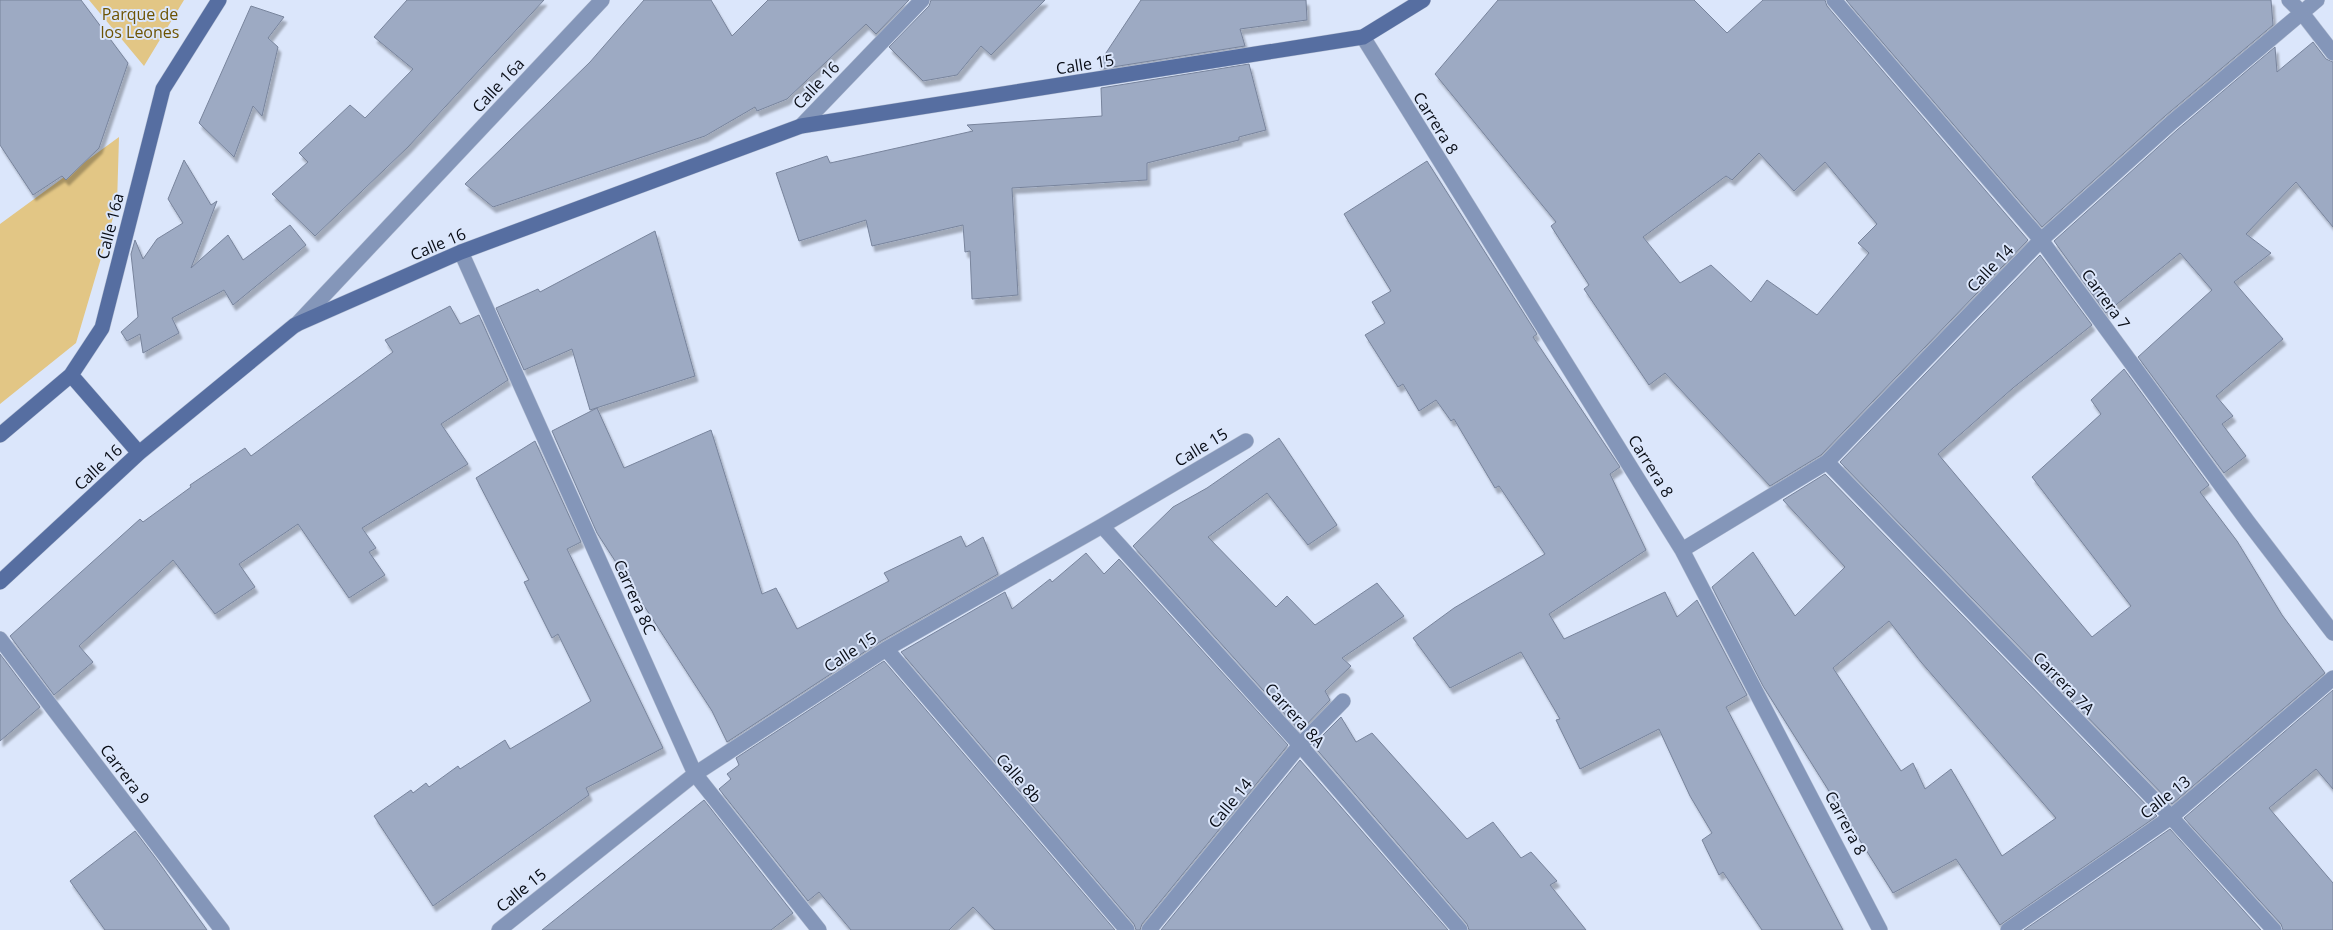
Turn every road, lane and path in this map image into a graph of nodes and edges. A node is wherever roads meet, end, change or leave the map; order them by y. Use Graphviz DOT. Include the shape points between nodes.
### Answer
graph roads {
  1 [pos="219,0"];
  2 [pos="602,0"];
  3 [pos="922,0"];
  4 [pos="1424,0"];
  5 [pos="1834,0"];
  6 [pos="2289,0"];
  7 [pos="2317,0"];
  8 [pos="2302,12"];
  9 [pos="1363,38"];
  10 [pos="2333,53"];
  11 [pos="801,126"];
  12 [pos="2041,240"];
  13 [pos="461,252"];
  14 [pos="295,326"];
  15 [pos="71,375"];
  16 [pos="0,435"];
  17 [pos="1246,441"];
  18 [pos="140,453"];
  19 [pos="1826,462"];
  20 [pos="1102,526"];
  21 [pos="1682,550"];
  22 [pos="0,582"];
  23 [pos="2333,633"];
  24 [pos="0,639"];
  25 [pos="886,650"];
  26 [pos="2333,678"];
  27 [pos="1343,702"];
  28 [pos="1300,745"];
  29 [pos="695,774"];
  30 [pos="2170,817"];
  31 [pos="222,930"];
  32 [pos="499,930"];
  33 [pos="818,930"];
  34 [pos="1127,930"];
  35 [pos="1149,930"];
  36 [pos="1460,930"];
  37 [pos="1880,930"];
  38 [pos="2008,930"];
  39 [pos="2274,930"];
  1 -- 15 [label="main road, Calle 16a" via="163,89 102,328"];
  2 -- 14 [label="street, Calle 16a"];
  3 -- 11 [label="street, Calle 16"];
  4 -- 9 [label="main road, Calle 15"];
  5 -- 12 [label="street, Carrera 7"];
  6 -- 8 [label="street"];
  7 -- 8 [label="street, Calle 14"];
  8 -- 10 [label="street"];
  8 -- 12 [label="street, Calle 14" via="2171,123"];
  9 -- 11 [label="main road, Calle 15"];
  9 -- 21 [label="street, Carrera 8"];
  11 -- 13 [label="main road, Calle 16"];
  12 -- 19 [label="street, Calle 14"];
  12 -- 23 [label="street, Carrera 7"];
  13 -- 14 [label="main road, Calle 16"];
  13 -- 29 [label="street, Carrera 8C"];
  14 -- 18 [label="main road, Calle 16"];
  15 -- 16 [label="main road, Calle 16a"];
  15 -- 18 [label="main road"];
  17 -- 20 [label="street, Calle 15"];
  18 -- 22 [label="main road, Calle 16"];
  19 -- 21 [label="street, Calle 14"];
  19 -- 30 [label="street, Carrera 7A"];
  20 -- 25 [label="street, Calle 15"];
  20 -- 28 [label="street, Carrera 8A"];
  21 -- 37 [label="street, Carrera 8"];
  24 -- 31 [label="street, Carrera 9"];
  25 -- 29 [label="street, Calle 15"];
  25 -- 34 [label="street, Calle 8b"];
  26 -- 30 [label="street, Calle 13"];
  27 -- 28 [label="street, Calle 14"];
  28 -- 35 [label="street, Calle 14"];
  28 -- 36 [label="street, Carrera 8A"];
  29 -- 32 [label="street, Calle 15"];
  29 -- 33 [label="street, Carrera 8C"];
  30 -- 38 [label="street, Calle 13"];
  30 -- 39 [label="street, Carrera 7A"];
}
